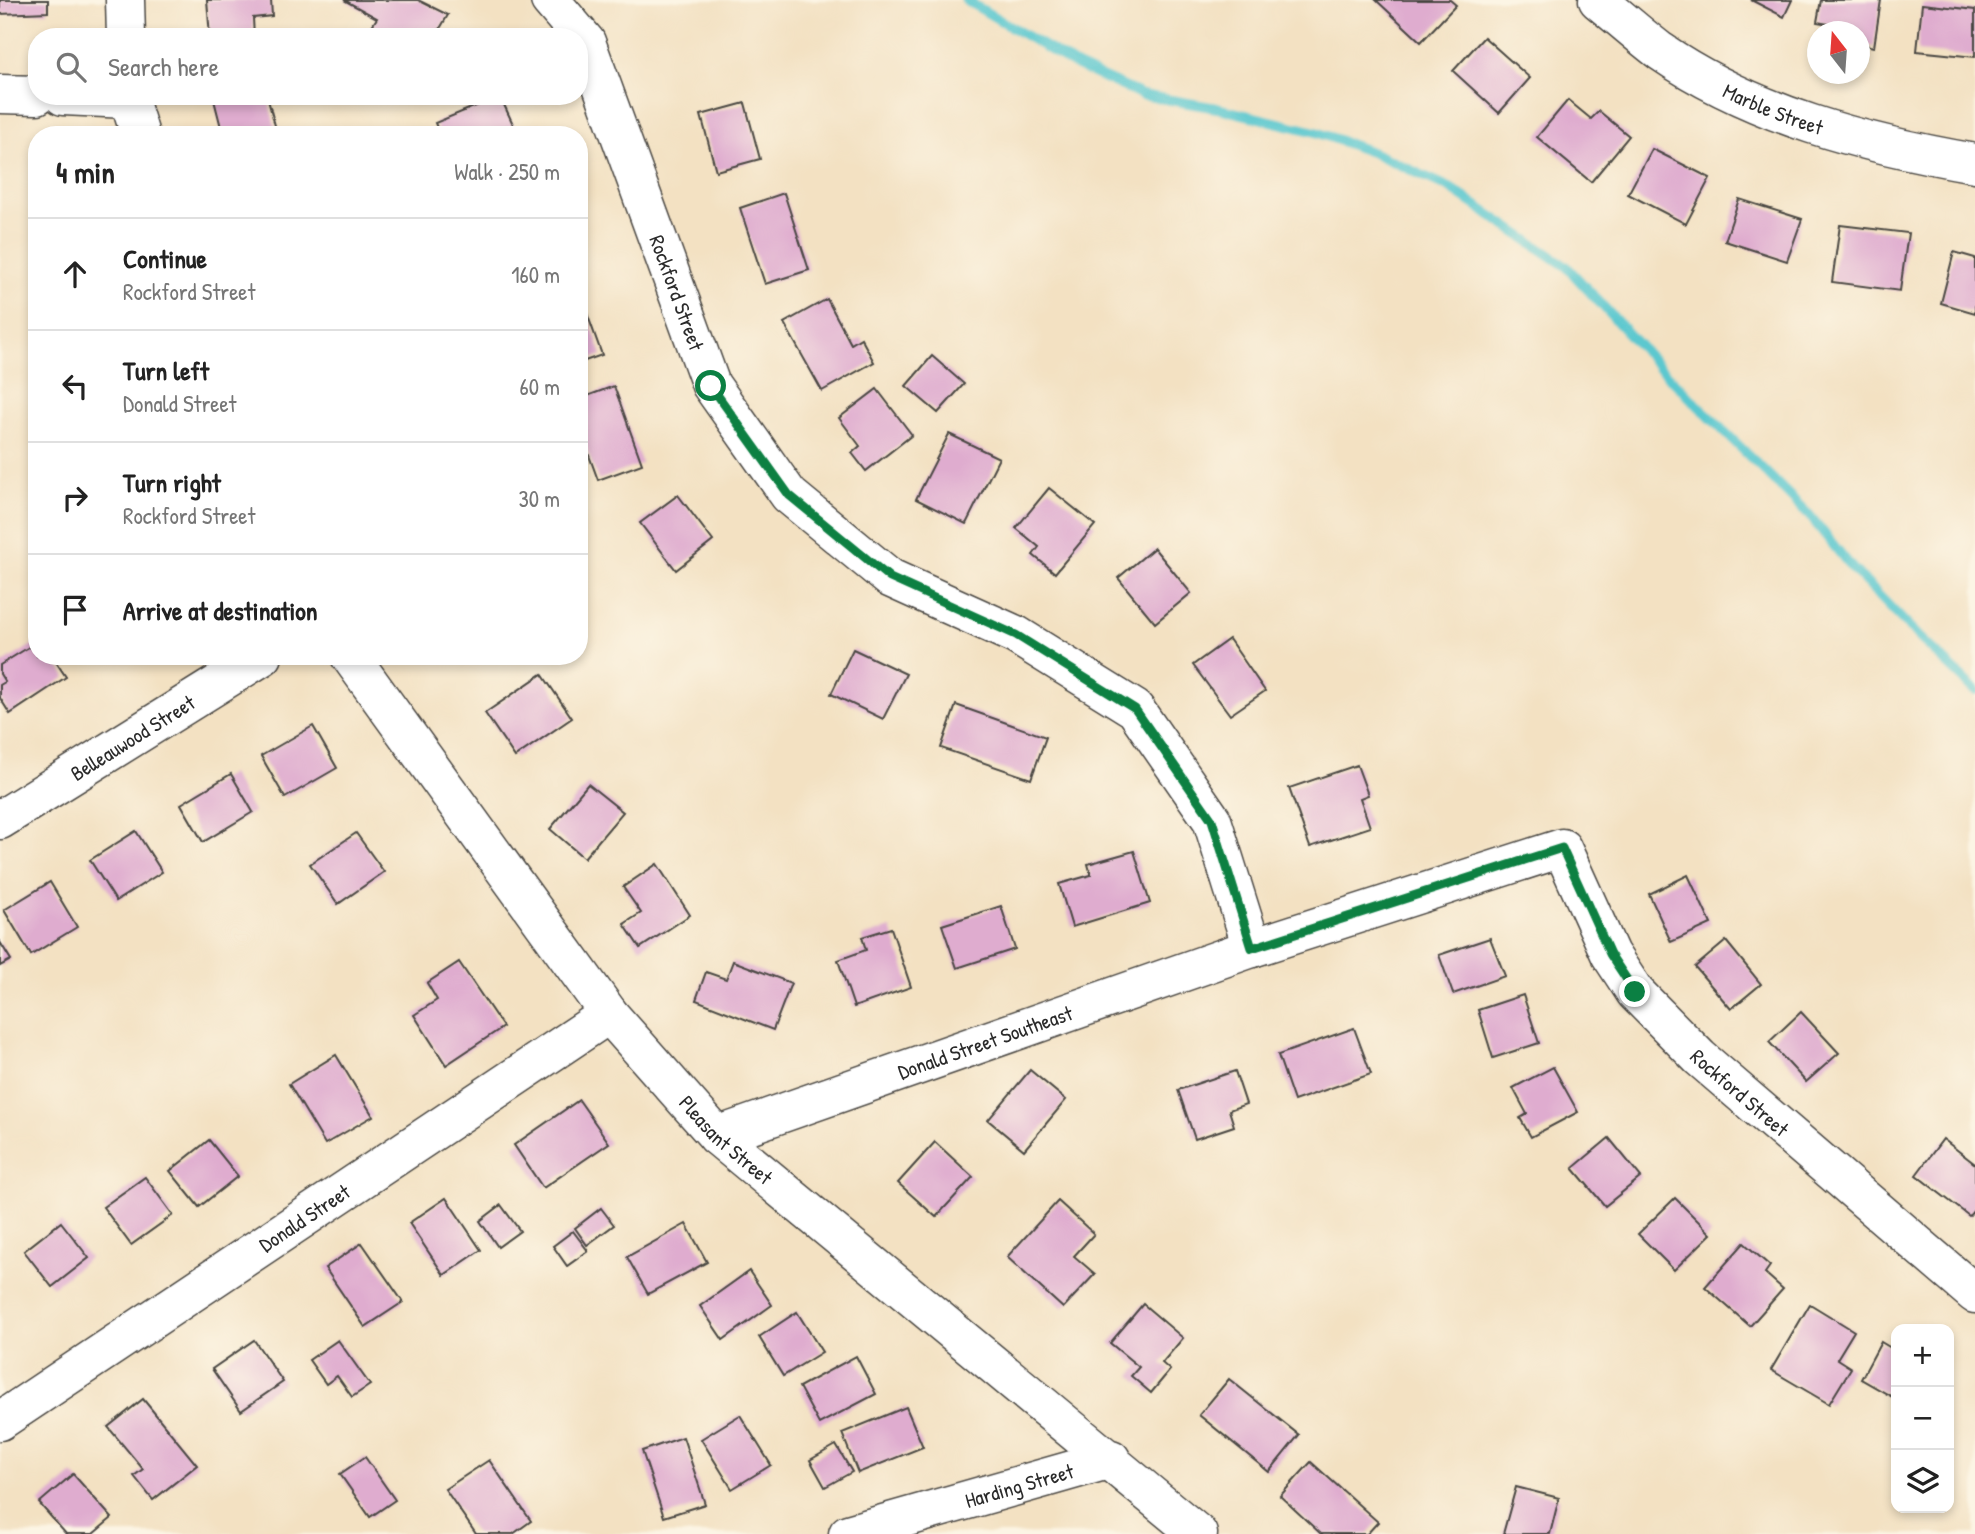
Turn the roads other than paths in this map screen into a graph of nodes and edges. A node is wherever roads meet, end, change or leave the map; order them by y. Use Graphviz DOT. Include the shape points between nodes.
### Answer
graph roads {
  1 [pos="125,0"];
  2 [pos="550,0"];
  3 [pos="1598,0"];
  4 [pos="126,28"];
  5 [pos="574,28"];
  6 [pos="588,48"];
  7 [pos="0,94"];
  8 [pos="28,95"];
  9 [pos="130,105"];
  10 [pos="137,126"];
  11 [pos="1975,163"];
  12 [pos="249,665"];
  13 [pos="357,665"];
  14 [pos="0,820"];
  15 [pos="1252,948"];
  16 [pos="609,1014"];
  17 [pos="717,1136"];
  18 [pos="1975,1294"];
  19 [pos="0,1421"];
  20 [pos="1111,1459"];
  21 [pos="848,1534"];
  22 [pos="1198,1534"];
  1 -- 4 [label="street"];
  2 -- 5 [label="street, Rockford Street"];
  3 -- 11 [label="street, Marble Street" via="1660,50 1713,83 1769,109 1858,139"];
  6 -- 15 [label="street, Rockford Street" via="711,386 789,495 890,578 1016,635 1135,709 1212,820"];
  7 -- 8 [label="street"];
  9 -- 10 [label="street"];
  12 -- 14 [label="street, Belleauwood Street"];
  13 -- 16 [label="street, Pleasant Street"];
  15 -- 17 [label="street, Donald Street Southeast"];
  15 -- 18 [label="street, Rockford Street" via="1562,848 1610,954 1635,992 1700,1058"];
  16 -- 17 [label="street, Pleasant Street"];
  16 -- 19 [label="street, Donald Street"];
  17 -- 20 [label="street, Pleasant Street"];
  20 -- 21 [label="street, Harding Street"];
  20 -- 22 [label="street, Pleasant Street"];
}
